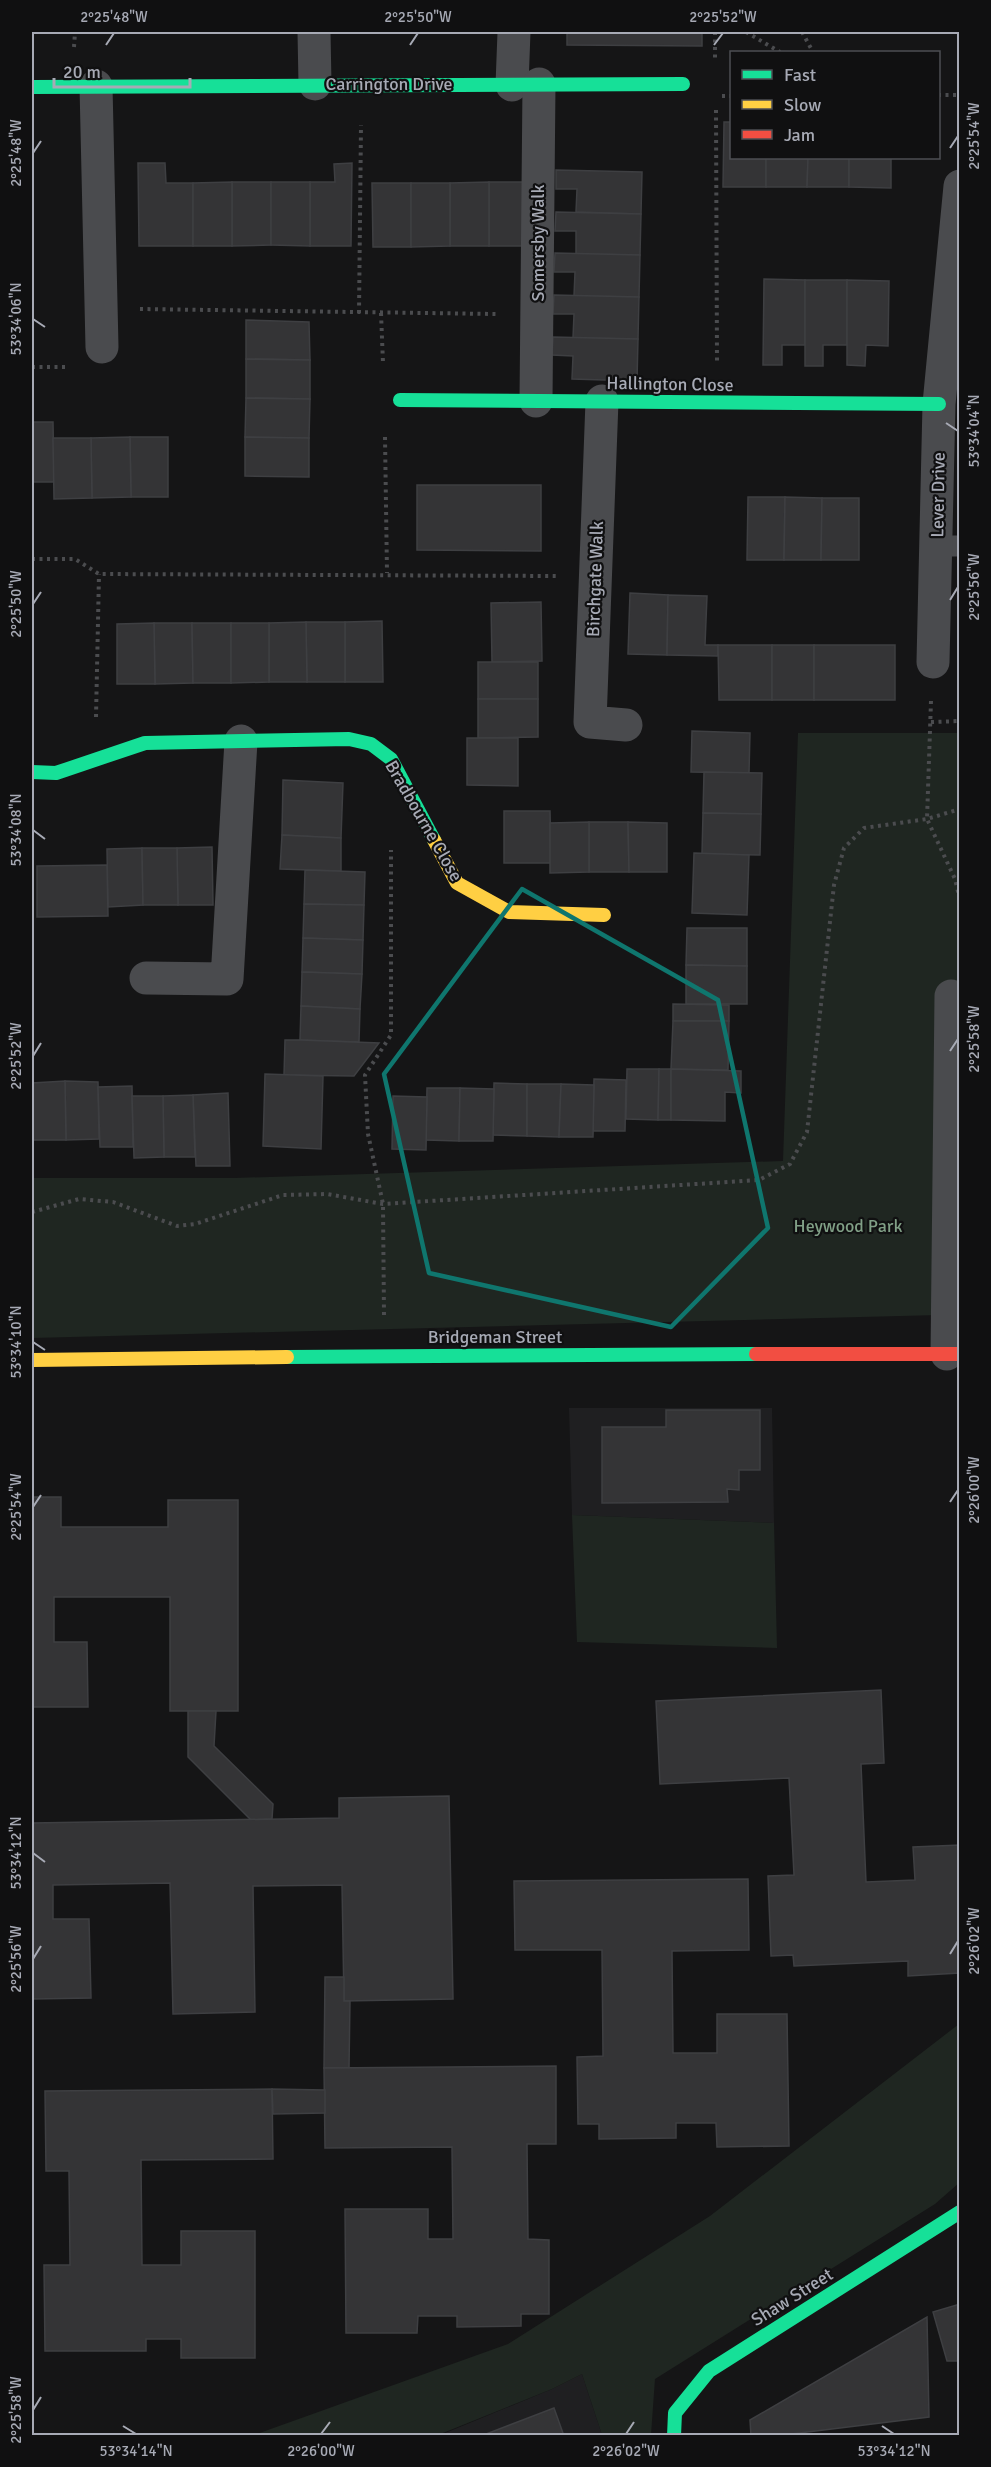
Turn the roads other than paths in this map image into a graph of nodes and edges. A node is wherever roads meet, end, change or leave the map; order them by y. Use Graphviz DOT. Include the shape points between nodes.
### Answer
graph roads {
  1 [pos="314,32"];
  2 [pos="514,32"];
  3 [pos="315,84"];
  4 [pos="525,84"];
  5 [pos="683,84"];
  6 [pos="96,86"];
  7 [pos="32,87"];
  8 [pos="960,186"];
  9 [pos="102,347"];
  10 [pos="400,400"];
  11 [pos="536,401"];
  12 [pos="602,401"];
  13 [pos="939,404"];
  14 [pos="948,546"];
  15 [pos="933,662"];
  16 [pos="626,725"];
  17 [pos="241,741"];
  18 [pos="32,772"];
  19 [pos="604,915"];
  20 [pos="146,978"];
  21 [pos="951,996"];
  22 [pos="953,1354"];
  23 [pos="32,1360"];
  24 [pos="960,2212"];
  25 [pos="674,2436"];
  1 -- 3 [label="street"];
  2 -- 4 [label="street, Somersby Walk"];
  3 -- 4 [label="street, Carrington Drive"];
  3 -- 6 [label="street, Carrington Drive"];
  4 -- 5 [label="street, Carrington Drive"];
  4 -- 11 [label="street, Somersby Walk" via="537,314"];
  6 -- 7 [label="street, Carrington Drive"];
  6 -- 9 [label="street"];
  8 -- 13 [label="street, Lever Drive"];
  10 -- 11 [label="street, Hallington Close"];
  11 -- 12 [label="street, Hallington Close"];
  12 -- 13 [label="street, Hallington Close"];
  12 -- 16 [label="street, Birchgate Walk" via="590,722"];
  13 -- 14 [label="street, Lever Drive"];
  14 -- 15 [label="street, Lever Drive"];
  17 -- 18 [label="street, Bradbourne Close" via="145,743 56,773"];
  17 -- 19 [label="street, Bradbourne Close" via="349,739 371,744 392,759 457,884 509,912"];
  17 -- 20 [label="street" via="227,979"];
  21 -- 22 [label="street"];
  22 -- 23 [label="street, Bridgeman Street"];
  24 -- 25 [label="street, Shaw Street" via="709,2371 675,2413"];
}
